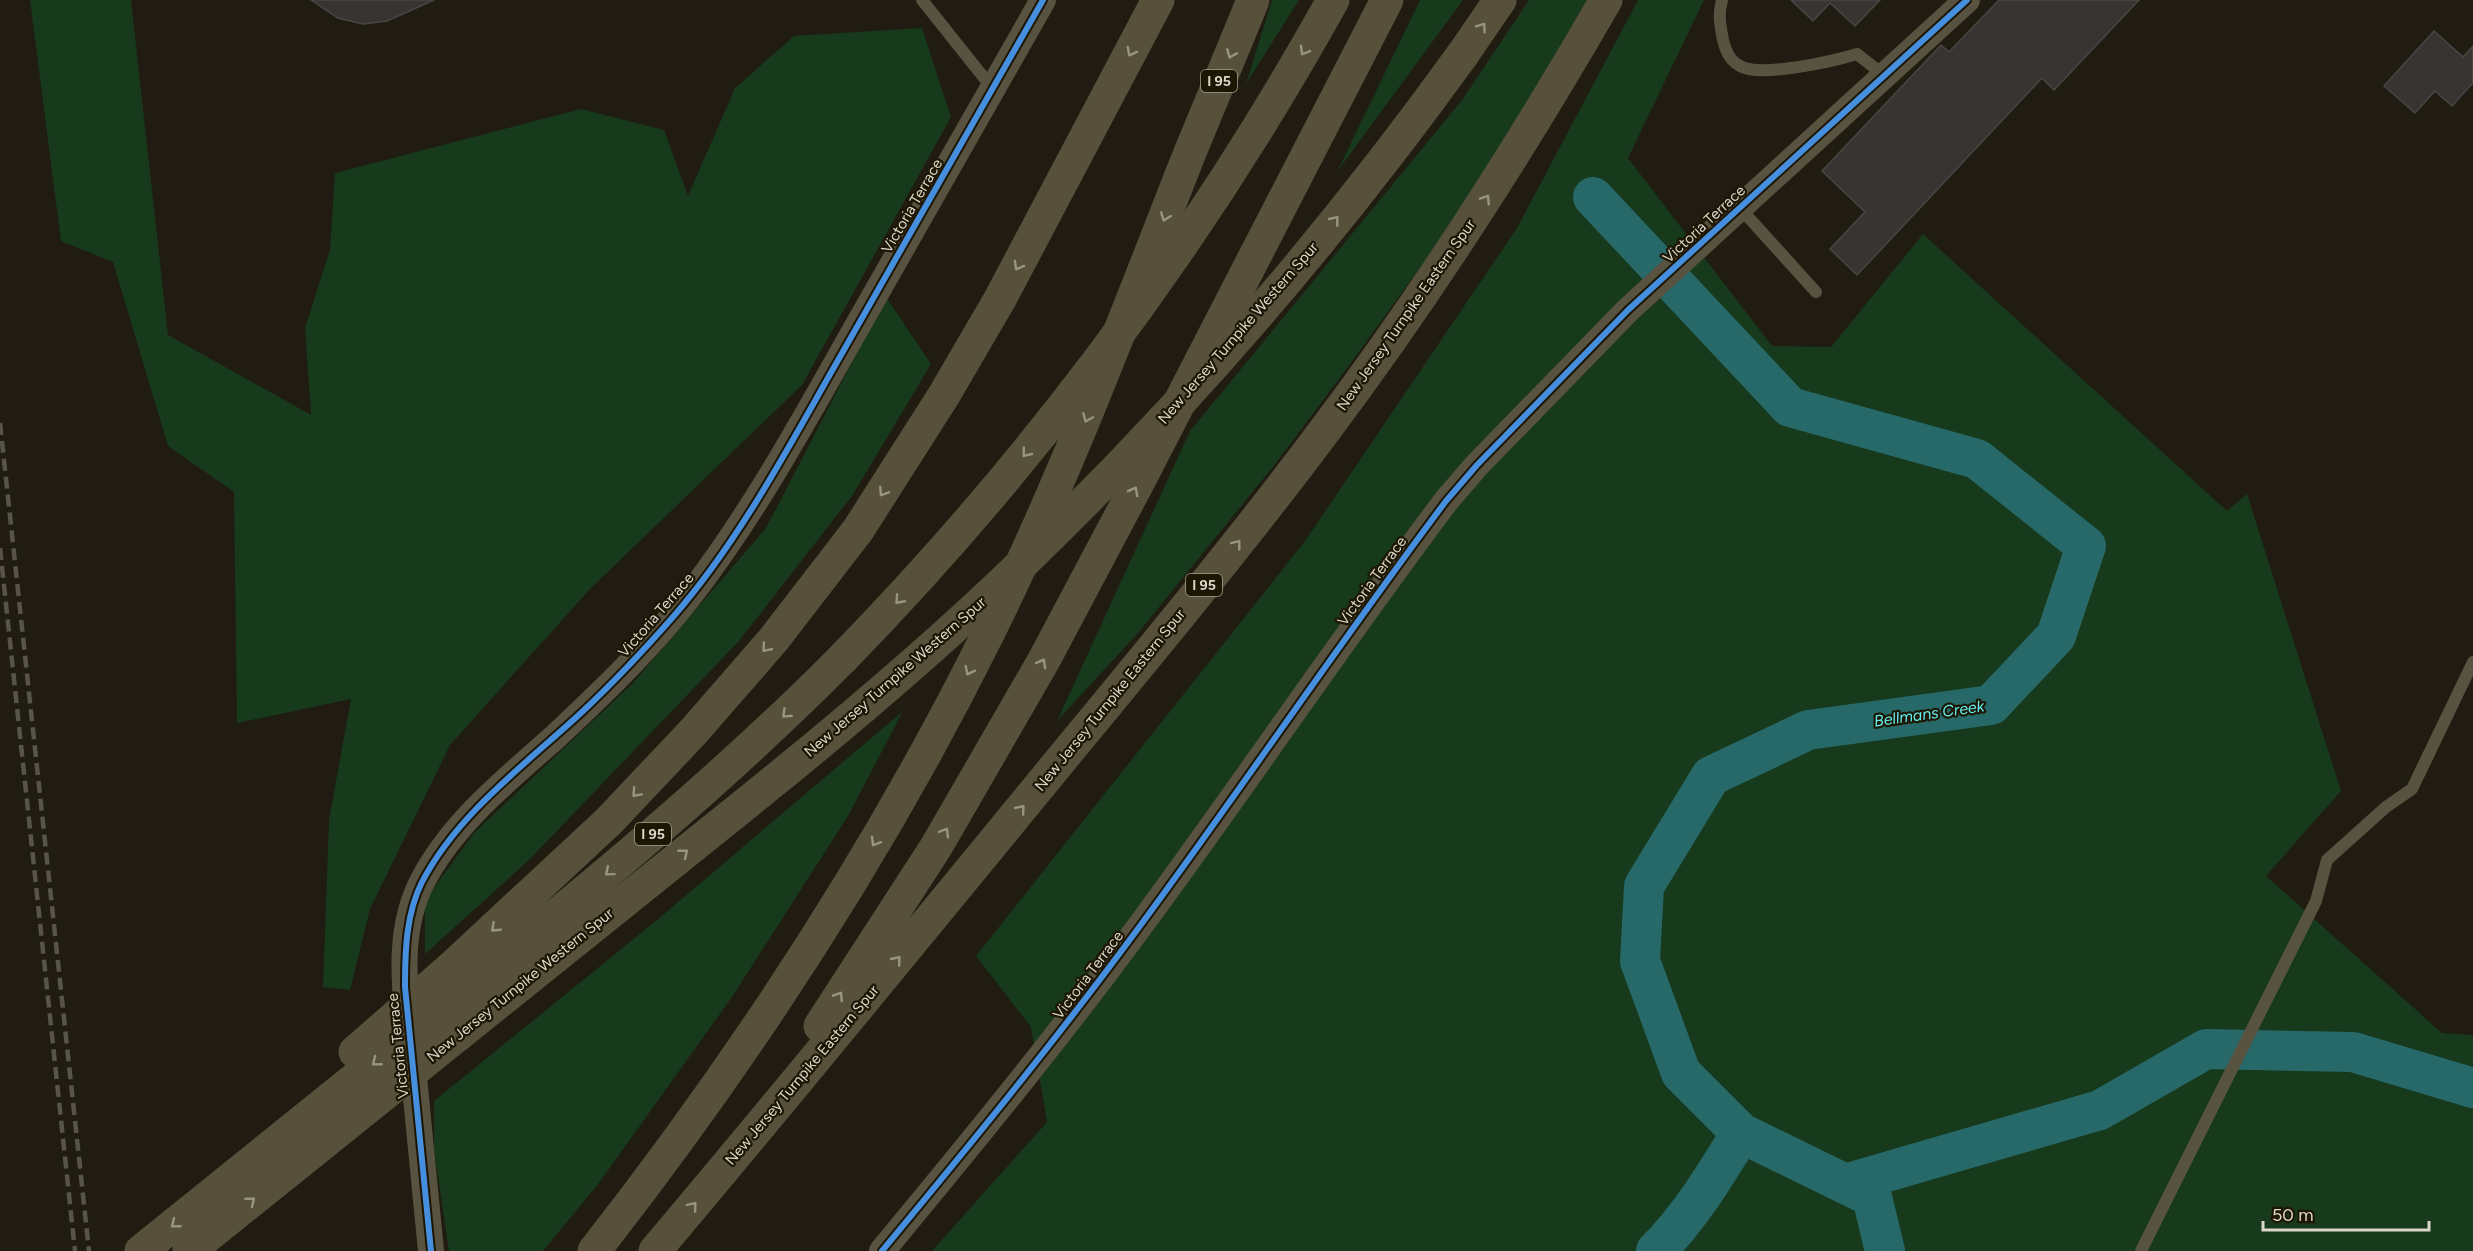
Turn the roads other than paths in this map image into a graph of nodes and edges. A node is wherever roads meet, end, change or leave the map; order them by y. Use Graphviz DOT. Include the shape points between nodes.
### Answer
graph roads {
  1 [pos="922,0"];
  2 [pos="1043,0"];
  3 [pos="1158,0"];
  4 [pos="1333,0"];
  5 [pos="1387,0"];
  6 [pos="1500,0"];
  7 [pos="1606,0"];
  8 [pos="1722,0"];
  9 [pos="1967,0"];
  10 [pos="1251,3"];
  11 [pos="1885,76"];
  12 [pos="993,89"];
  13 [pos="1740,208"];
  14 [pos="1816,292"];
  15 [pos="2473,662"];
  16 [pos="452,984"];
  17 [pos="753,1135"];
  18 [pos="141,1251"];
  19 [pos="189,1251"];
  20 [pos="431,1251"];
  21 [pos="594,1251"];
  22 [pos="655,1251"];
  23 [pos="882,1251"];
  24 [pos="2141,1251"];
  1 -- 12 [label="lane"];
  2 -- 12 [label="street, Victoria Terrace"];
  3 -- 16 [label="highway, one-way" via="979,335 871,511 824,576 694,731"];
  4 -- 16 [label="highway, New Jersey Turnpike Western Spur / I 95, one-way, bridge" via="1231,171 1118,337 958,534 843,658 769,731 669,820"];
  17 -- 5 [label="highway, one-way" via="930,856 1020,703"];
  19 -- 6 [label="highway, New Jersey Turnpike Western Spur / I 95, one-way, bridge" via="836,730 1029,557 1129,457 1281,286 1371,176"];
  17 -- 7 [label="highway, New Jersey Turnpike Eastern Spur / I 95, one-way" via="1166,632 1325,431 1473,219"];
  8 -- 11 [label="lane" via="1718,16 1727,55 1741,67 1776,71 1857,54"];
  9 -- 11 [label="street, Victoria Terrace"];
  10 -- 21 [label="highway, I 95, one-way" via="1092,405 1034,539 953,703 808,952 709,1096"];
  11 -- 13 [label="street, Victoria Terrace"];
  12 -- 20 [label="street, Victoria Terrace" via="789,445 715,563 636,658 476,810 447,843 422,883 410,915 405,987"];
  13 -- 14 [label="lane"];
  13 -- 23 [label="street, Victoria Terrace" via="1628,310 1446,501 1131,939 989,1122"];
  15 -- 24 [label="lane" via="2412,789 2327,860 2316,901"];
  16 -- 18 [label="highway, one-way, bridge" via="269,1126 200,1204"];
  22 -- 17 [label="highway, New Jersey Turnpike Eastern Spur / I 95, one-way"];
}
